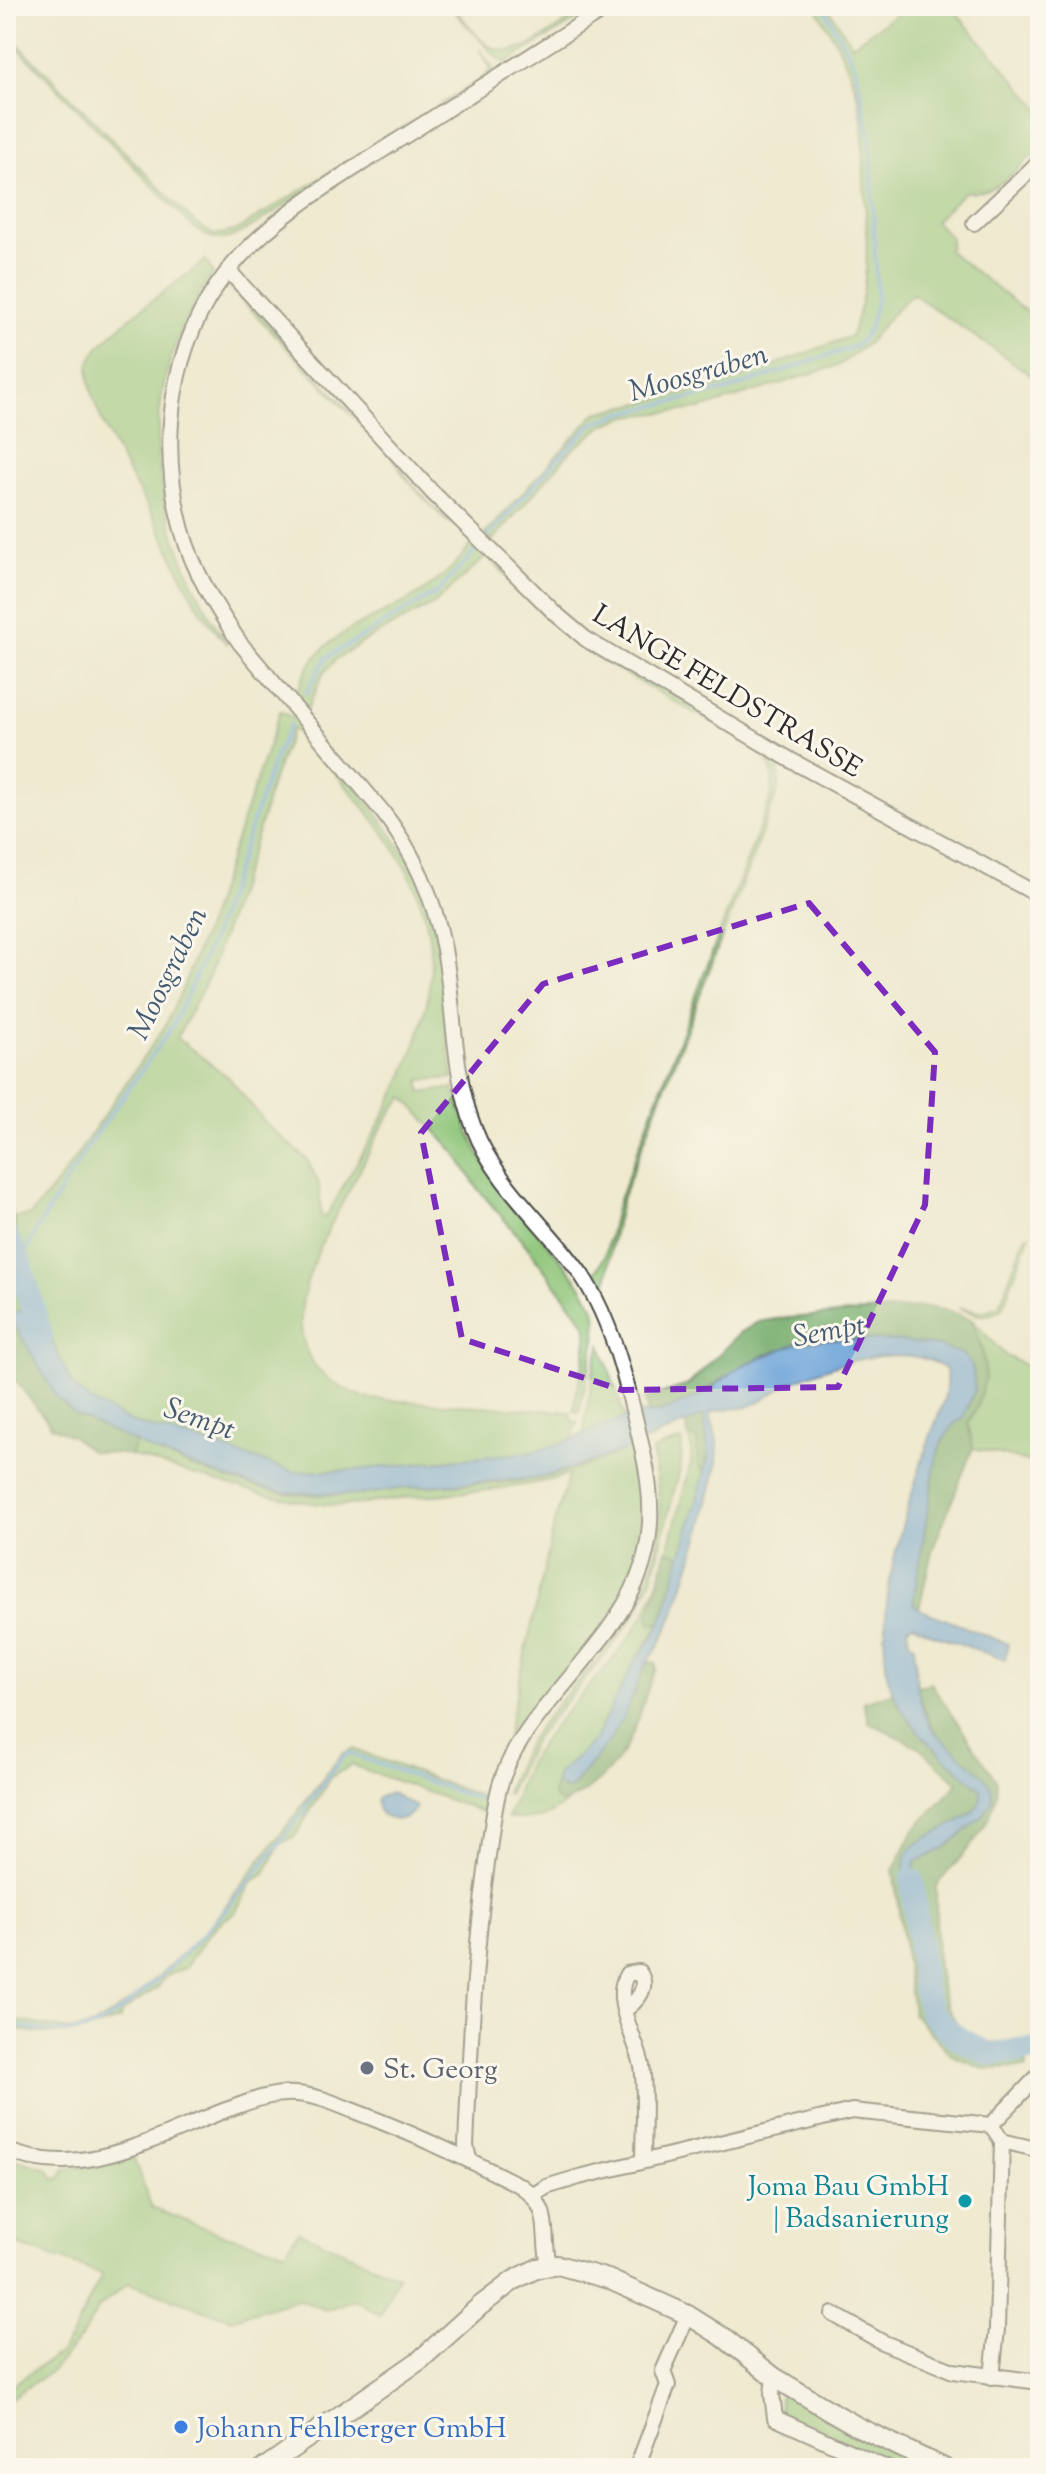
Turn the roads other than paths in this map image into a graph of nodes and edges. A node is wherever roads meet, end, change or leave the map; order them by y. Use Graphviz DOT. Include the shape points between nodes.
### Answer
graph roads {
  1 [pos="609,6"];
  2 [pos="1040,161"];
  3 [pos="974,223"];
  4 [pos="228,270"];
  5 [pos="1040,896"];
  6 [pos="625,2010"];
  7 [pos="1040,2074"];
  8 [pos="991,2125"];
  9 [pos="1002,2141"];
  10 [pos="6,2150"];
  11 [pos="1040,2150"];
  12 [pos="469,2159"];
  13 [pos="643,2161"];
  14 [pos="534,2195"];
  15 [pos="549,2265"];
  16 [pos="833,2314"];
  17 [pos="688,2315"];
  18 [pos="774,2377"];
  19 [pos="992,2377"];
  20 [pos="1040,2382"];
  21 [pos="637,2467"];
  22 [pos="264,2468"];
  23 [pos="886,2468"];
  24 [pos="944,2468"];
  1 -- 4 [label="street" via="280,219"];
  2 -- 3 [label="street"];
  4 -- 5 [label="street, LANGE FELDSTRASSE" via="432,492 556,614 600,648 794,762"];
  4 -- 12 [label="street" via="195,326 177,377 169,442 183,533 209,592 240,643 363,786 417,863 444,950 459,1069 474,1129 497,1174 580,1272 597,1301 621,1364 650,1499 644,1563 629,1599 521,1740 501,1784 474,1980"];
  6 -- 13 [label="street" via="642,2067"];
  7 -- 8 [label="street"];
  8 -- 9 [label="street"];
  8 -- 13 [label="street" via="852,2111"];
  9 -- 11 [label="street"];
  9 -- 19 [label="street"];
  10 -- 12 [label="street" via="46,2162 89,2160 260,2098 297,2094 399,2127"];
  12 -- 14 [label="street"];
  13 -- 14 [label="street" via="568,2180"];
  14 -- 15 [label="street" via="544,2213"];
  15 -- 17 [label="street" via="608,2279"];
  15 -- 22 [label="street" via="496,2293 420,2360"];
  16 -- 19 [label="street" via="918,2358"];
  17 -- 18 [label="street"];
  17 -- 21 [label="street" via="663,2371 668,2385"];
  18 -- 23 [label="street" via="775,2418"];
  18 -- 24 [label="street" via="858,2427"];
  19 -- 20 [label="street"];
}
